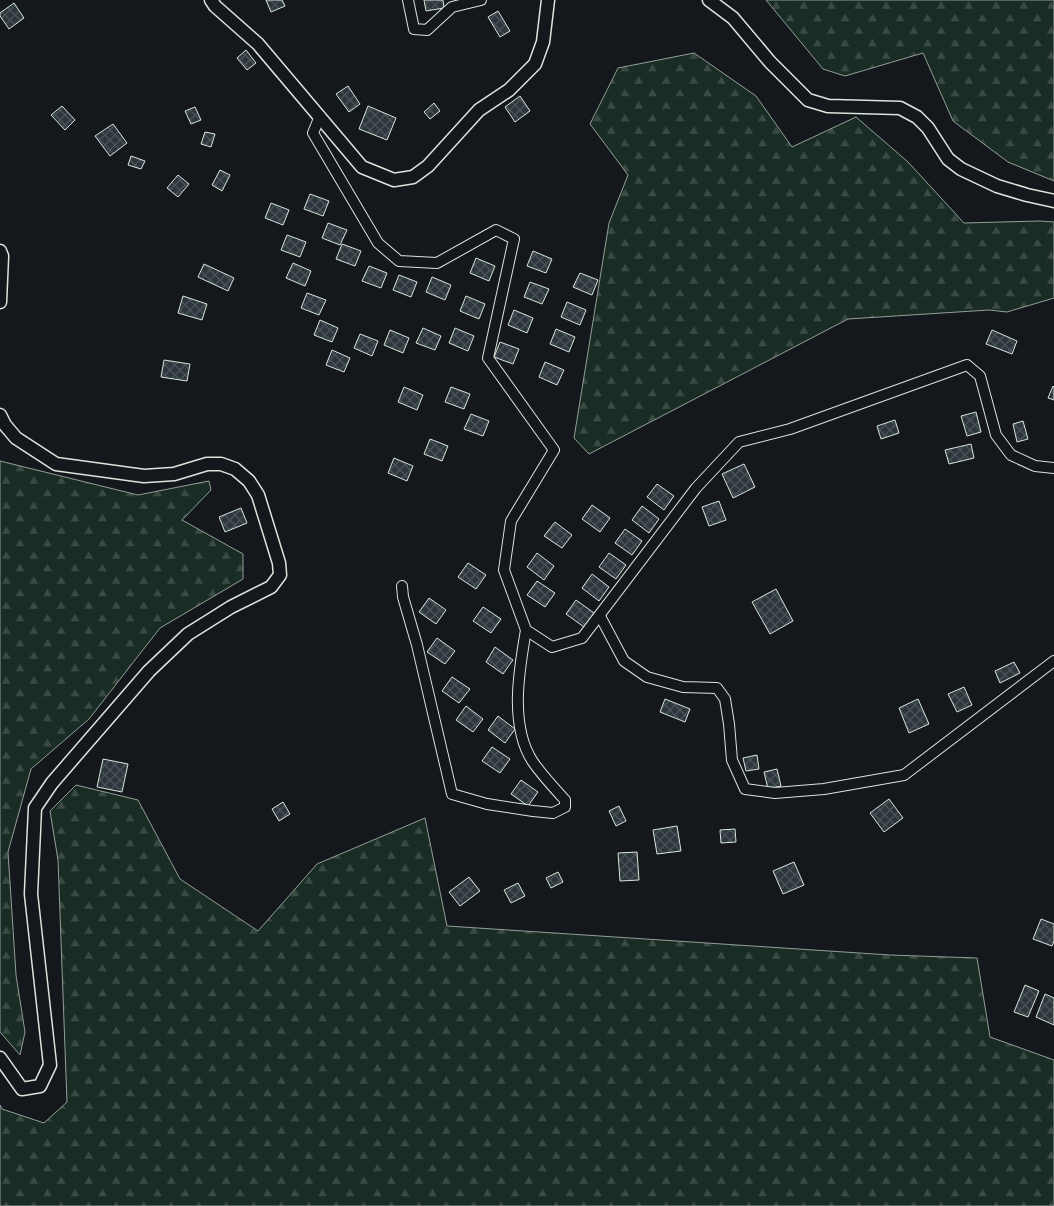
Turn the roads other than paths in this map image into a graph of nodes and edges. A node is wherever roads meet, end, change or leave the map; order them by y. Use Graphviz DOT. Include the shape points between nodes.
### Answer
graph roads {
  1 [pos="211,0"];
  2 [pos="408,0"];
  3 [pos="481,0"];
  4 [pos="548,0"];
  5 [pos="708,0"];
  6 [pos="320,116"];
  7 [pos="1054,200"];
  8 [pos="0,251"];
  9 [pos="0,302"];
  10 [pos="0,415"];
  11 [pos="1054,468"];
  12 [pos="402,586"];
  13 [pos="600,616"];
  14 [pos="526,630"];
  15 [pos="1054,660"];
  16 [pos="0,1058"];
  1 -- 6 [label="street" via="258,44"];
  2 -- 3 [label="street" via="414,29 427,30 452,7"];
  4 -- 6 [label="street" via="543,42 535,64 509,90 478,110 428,166 413,177 394,180 362,167"];
  5 -- 7 [label="street" via="733,18 808,100 828,106 900,108 918,117 948,159 961,169 997,186"];
  6 -- 14 [label="street" via="313,133 378,243 399,261 436,263 496,230 514,240 488,358 554,450 511,521 504,570"];
  8 -- 9 [label="street"];
  10 -- 16 [label="street" via="16,438 56,464 144,476 174,474 207,464 234,468 249,481 258,495 280,576 271,587 188,634 149,671 52,783 35,808 31,894 50,1065 40,1086 22,1089"];
  11 -- 13 [label="street" via="1035,466 1011,455 996,435 980,376 968,365 790,429 739,442 696,488"];
  12 -- 14 [label="street" via="452,794 487,804 553,813 565,807 565,800 532,761 522,737 518,700"];
  13 -- 14 [label="street" via="582,638 552,646"];
  13 -- 15 [label="street" via="624,661 647,677 683,687 717,688 725,700 732,760 745,789 775,793 904,776"];
}
